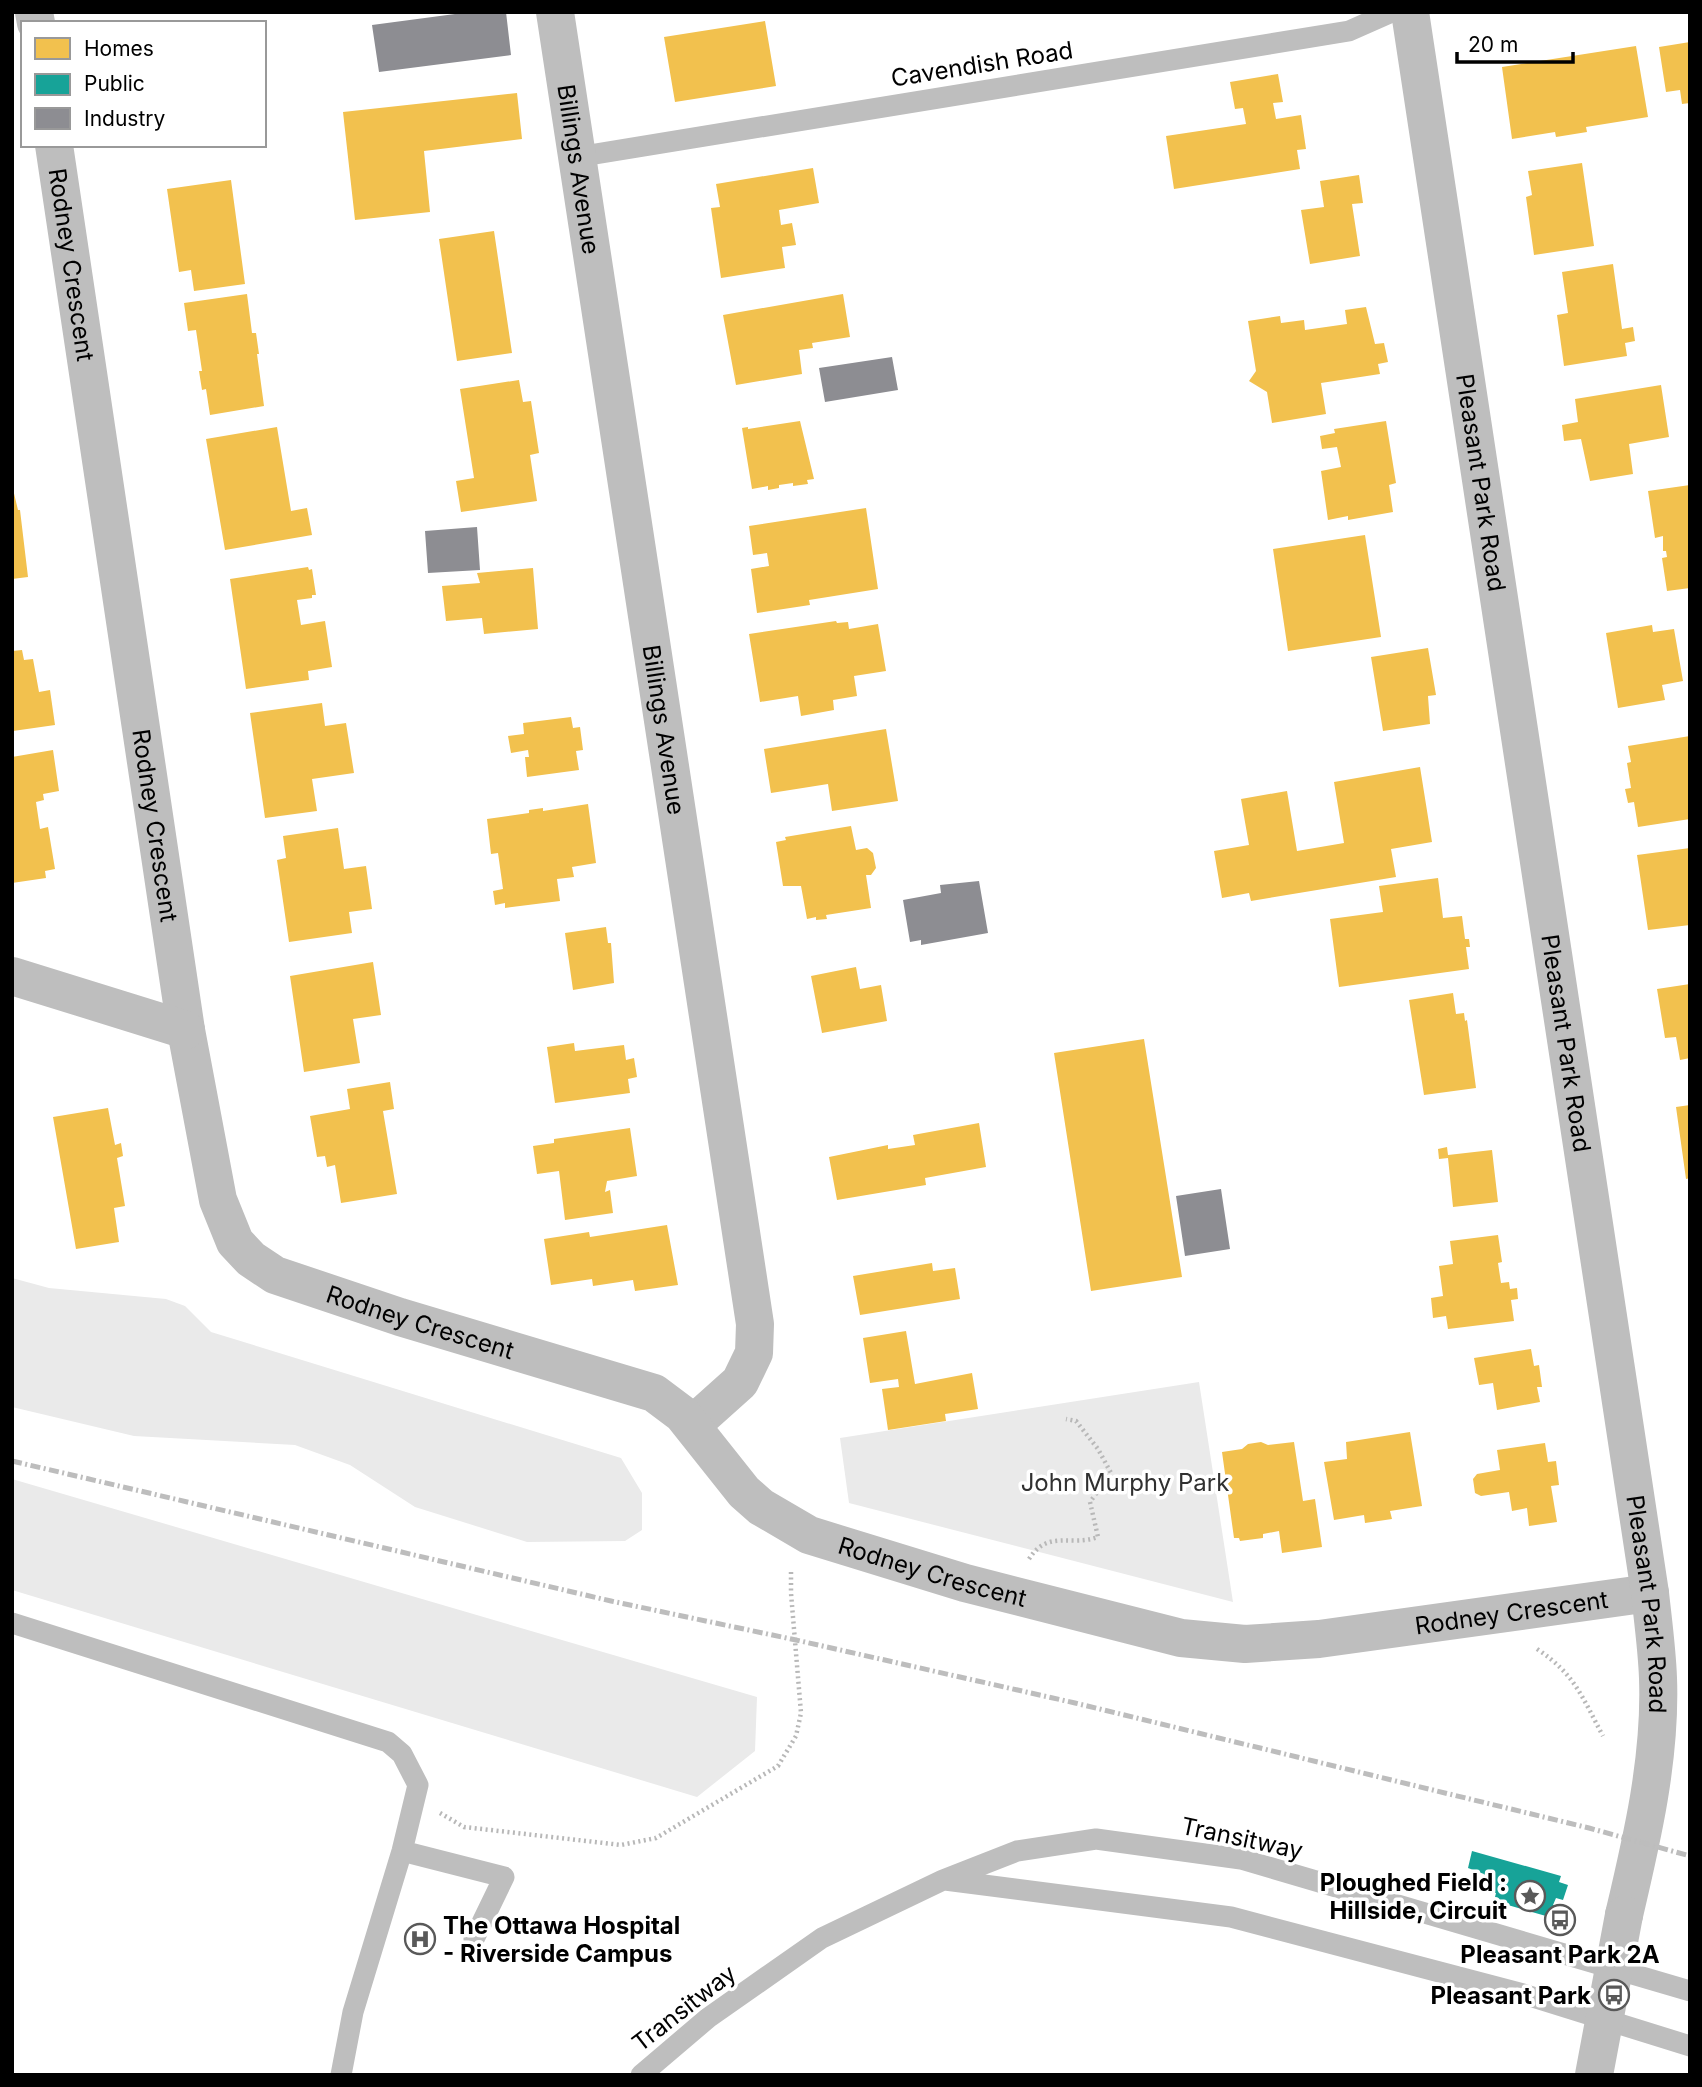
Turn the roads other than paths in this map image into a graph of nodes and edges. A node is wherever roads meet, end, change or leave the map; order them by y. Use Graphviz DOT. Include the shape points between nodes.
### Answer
graph roads {
  1 [pos="555,12"];
  2 [pos="1392,12"];
  3 [pos="1410,12"];
  4 [pos="54,147"];
  5 [pos="577,157"];
  6 [pos="12,976"];
  7 [pos="186,1030"];
  8 [pos="692,1425"];
  9 [pos="1650,1593"];
  10 [pos="12,1623"];
  11 [pos="402,1851"];
  12 [pos="943,1880"];
  13 [pos="474,1939"];
  14 [pos="1690,1991"];
  15 [pos="1690,2046"];
  16 [pos="341,2075"];
  17 [pos="641,2075"];
  18 [pos="1594,2075"];
  1 -- 5 [label="street, Billings Avenue"];
  2 -- 5 [label="lane, Cavendish Road" via="1349,31"];
  3 -- 9 [label="street, Pleasant Park Road"];
  4 -- 7 [label="street, Rodney Crescent"];
  5 -- 8 [label="street, Billings Avenue" via="755,1324 754,1353 740,1382"];
  6 -- 7 [label="street"];
  7 -- 8 [label="street, Rodney Crescent" via="218,1200 236,1242 251,1259 275,1275 400,1317 654,1393"];
  8 -- 9 [label="street, Rodney Crescent" via="744,1492 809,1535 965,1583 1181,1638 1245,1644 1319,1639"];
  9 -- 18 [label="street, Pleasant Park Road, bridge" via="1658,1679 1654,1756"];
  10 -- 11 [label="lane" via="388,1742 402,1754 418,1785"];
  11 -- 13 [label="lane" via="504,1877"];
  11 -- 16 [label="lane" via="353,2012"];
  12 -- 14 [label="lane, Transitway" via="1017,1851 1096,1839 1241,1859"];
  12 -- 15 [label="lane" via="1231,1917 1522,1994"];
  12 -- 17 [label="lane, Transitway" via="822,1938 708,2018"];
}
